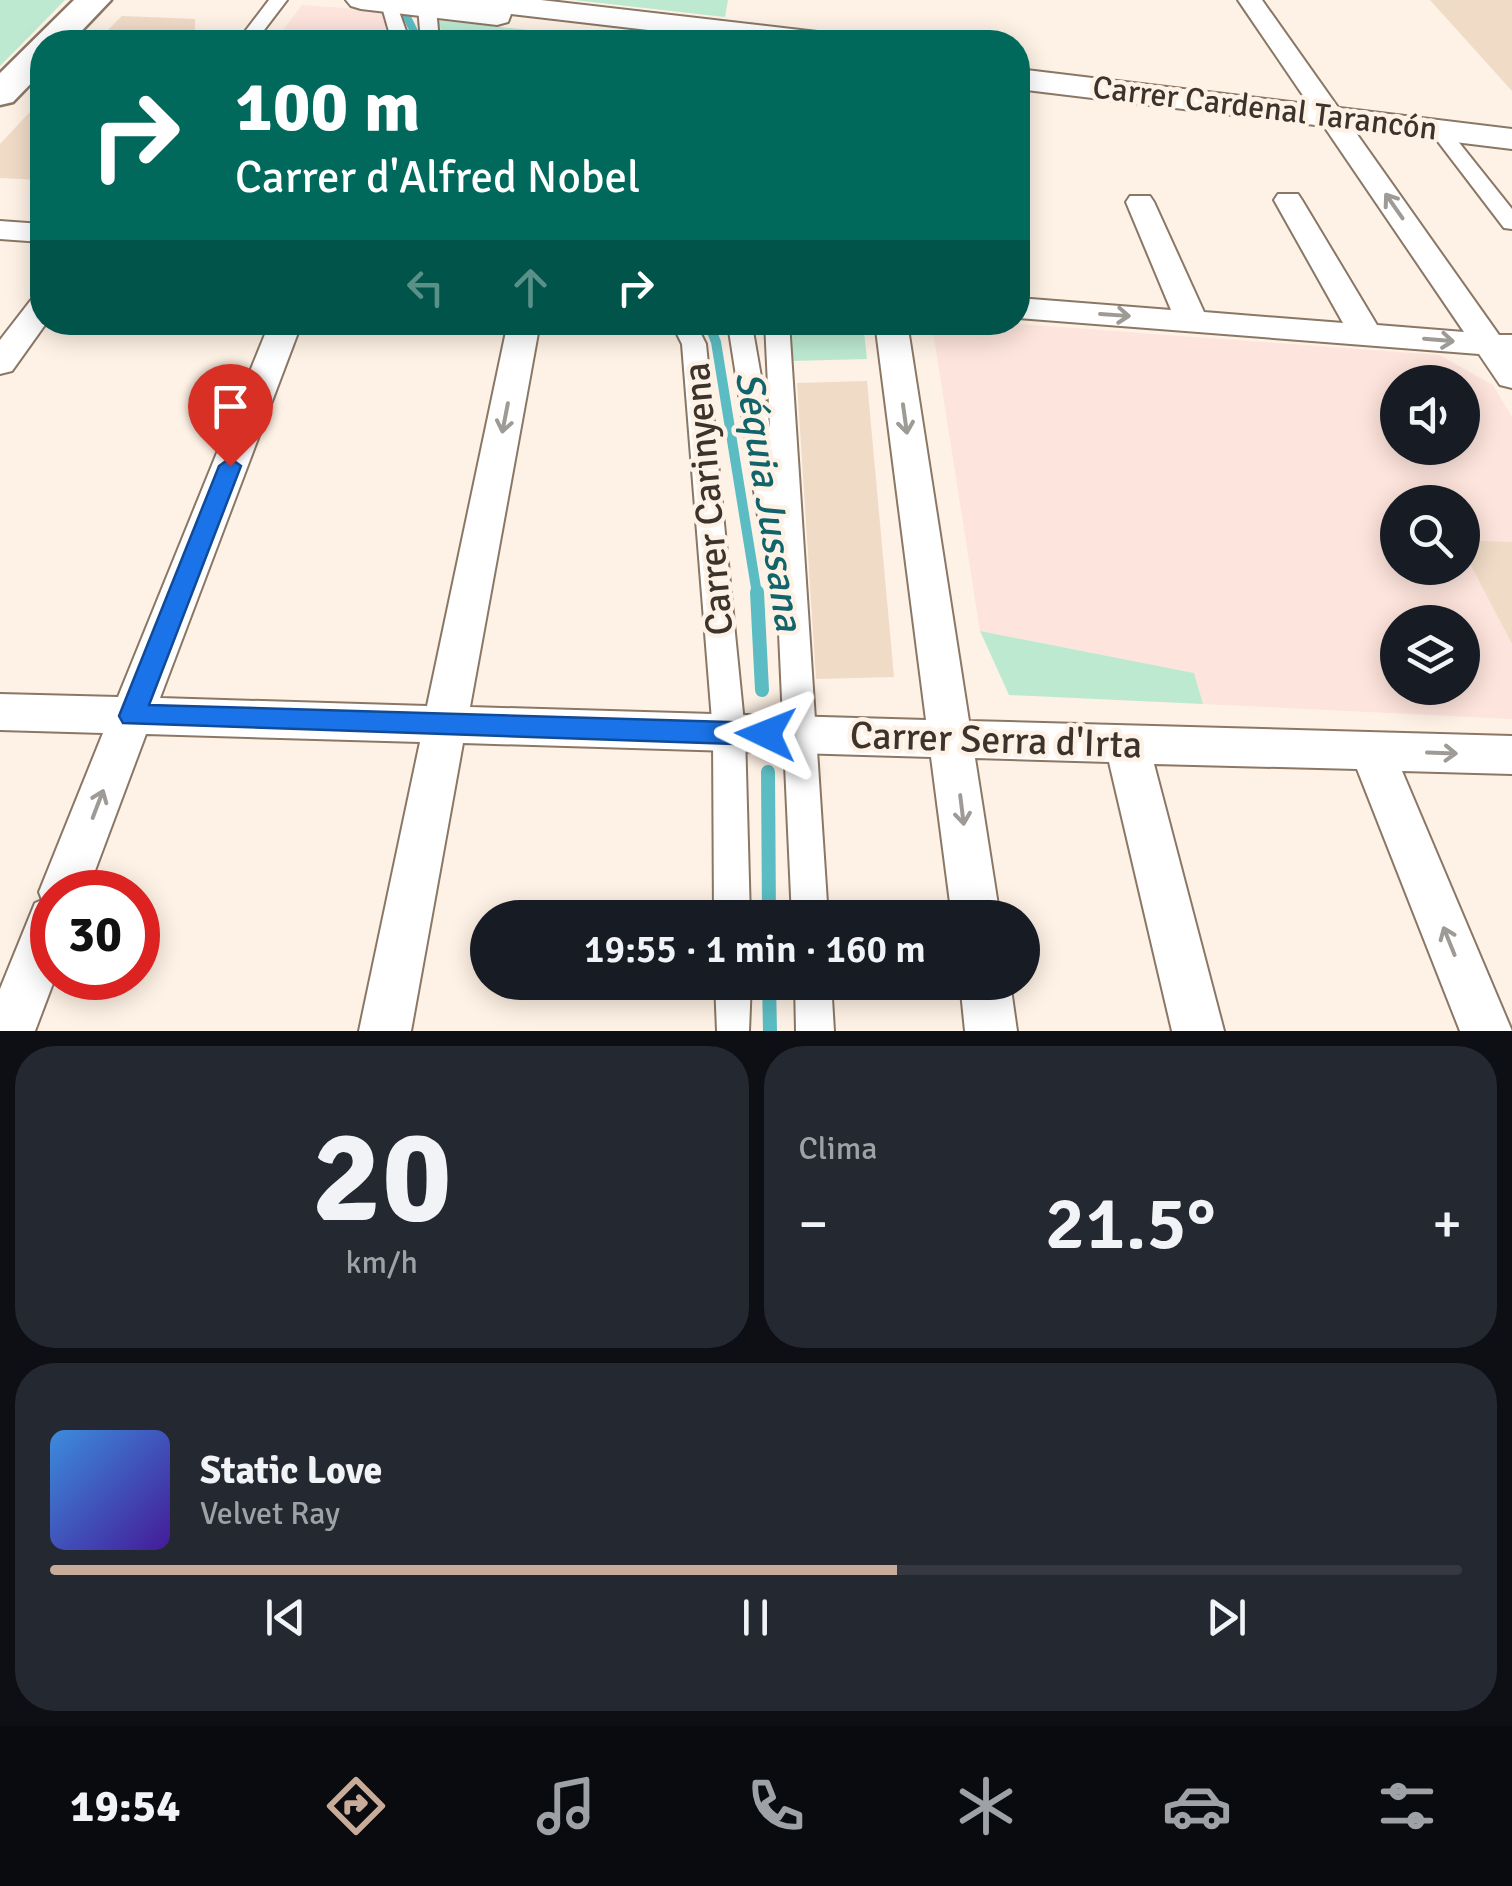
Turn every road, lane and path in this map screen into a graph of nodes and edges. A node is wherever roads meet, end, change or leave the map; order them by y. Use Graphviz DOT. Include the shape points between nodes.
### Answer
graph roads {
  1 [pos="94,0"];
  2 [pos="278,0"];
  3 [pos="464,0"];
  4 [pos="1250,0"];
  5 [pos="374,1"];
  6 [pos="428,8"];
  7 [pos="63,30"];
  8 [pos="255,30"];
  9 [pos="393,30"];
  10 [pos="428,30"];
  11 [pos="616,30"];
  12 [pos="723,30"];
  13 [pos="30,63"];
  14 [pos="1030,67"];
  15 [pos="1030,79"];
  16 [pos="2,91"];
  17 [pos="1326,109"];
  18 [pos="1512,123"];
  19 [pos="1512,138"];
  20 [pos="1446,139"];
  21 [pos="1288,200"];
  22 [pos="1140,202"];
  23 [pos="1512,223"];
  24 [pos="0,230"];
  25 [pos="30,233"];
  26 [pos="1030,299"];
  27 [pos="1192,321"];
  28 [pos="30,324"];
  29 [pos="1366,334"];
  30 [pos="281,335"];
  31 [pos="521,335"];
  32 [pos="690,335"];
  33 [pos="741,335"];
  34 [pos="778,335"];
  35 [pos="893,335"];
  36 [pos="1501,345"];
  37 [pos="0,363"];
  38 [pos="1512,376"];
  39 [pos="800,680"];
  40 [pos="0,712"];
  41 [pos="132,716"];
  42 [pos="445,724"];
  43 [pos="729,733"];
  44 [pos="803,735"];
  45 [pos="953,739"];
  46 [pos="1127,744"];
  47 [pos="1372,751"];
  48 [pos="1512,755"];
  49 [pos="72,870"];
  50 [pos="732,900"];
  51 [pos="809,900"];
  52 [pos="974,900"];
  53 [pos="30,977"];
  54 [pos="732,1000"];
  55 [pos="814,1000"];
  56 [pos="987,1000"];
  57 [pos="733,1024"];
  58 [pos="9,1031"];
  59 [pos="385,1031"];
  60 [pos="815,1031"];
  61 [pos="991,1031"];
  62 [pos="1198,1031"];
  63 [pos="1486,1031"];
  1 -- 7 [label="main road"];
  2 -- 8 [label="street"];
  3 -- 12 [label="street"];
  4 -- 17 [label="street"];
  5 -- 6 [label="street"];
  5 -- 9 [label="street"];
  6 -- 10 [label="street"];
  6 -- 11 [label="street"];
  13 -- 16 [label="main road"];
  14 -- 17 [label="street, Carrer Cardenal Tarancón"];
  15 -- 17 [label="street, Carrer Cardenal Tarancón"];
  17 -- 18 [label="street, Carrer Cardenal Tarancón"];
  17 -- 19 [label="street, Carrer Cardenal Tarancón"];
  36 -- 17 [label="street, one-way"];
  20 -- 23 [label="street"];
  21 -- 29 [label="street"];
  22 -- 27 [label="street"];
  24 -- 25 [label="street"];
  26 -- 27 [label="street, one-way"];
  27 -- 29 [label="street"];
  28 -- 37 [label="street"];
  29 -- 36 [label="street, one-way"];
  30 -- 41 [label="street"];
  31 -- 42 [label="street, one-way"];
  32 -- 43 [label="street, Carrer Carinyena"];
  33 -- 39 [label="street, Carrer Carinyena"];
  34 -- 39 [label="street, Carrer Carinyena"];
  35 -- 45 [label="street, one-way"];
  36 -- 38 [label="street"];
  39 -- 44 [label="street, Carrer Carinyena"];
  40 -- 41 [label="street, Carrer Serra d'Irta"];
  41 -- 42 [label="street, Carrer Serra d'Irta"];
  49 -- 41 [label="street, one-way"];
  42 -- 43 [label="street, Carrer Serra d'Irta"];
  42 -- 59 [label="street"];
  43 -- 44 [label="street, Carrer Serra d'Irta"];
  43 -- 50 [label="street, Carrer Carinyena"];
  44 -- 45 [label="street, Carrer Serra d'Irta"];
  44 -- 51 [label="street, Carrer Carinyena"];
  45 -- 46 [label="street, Carrer Serra d'Irta"];
  45 -- 52 [label="street, one-way"];
  46 -- 47 [label="street, Carrer Serra d'Irta"];
  46 -- 62 [label="street"];
  47 -- 48 [label="street, Carrer Serra d'Irta, one-way"];
  63 -- 47 [label="street, one-way"];
  53 -- 58 [label="street"];
  54 -- 57 [label="street"];
  55 -- 60 [label="street"];
  56 -- 61 [label="street"];
}
